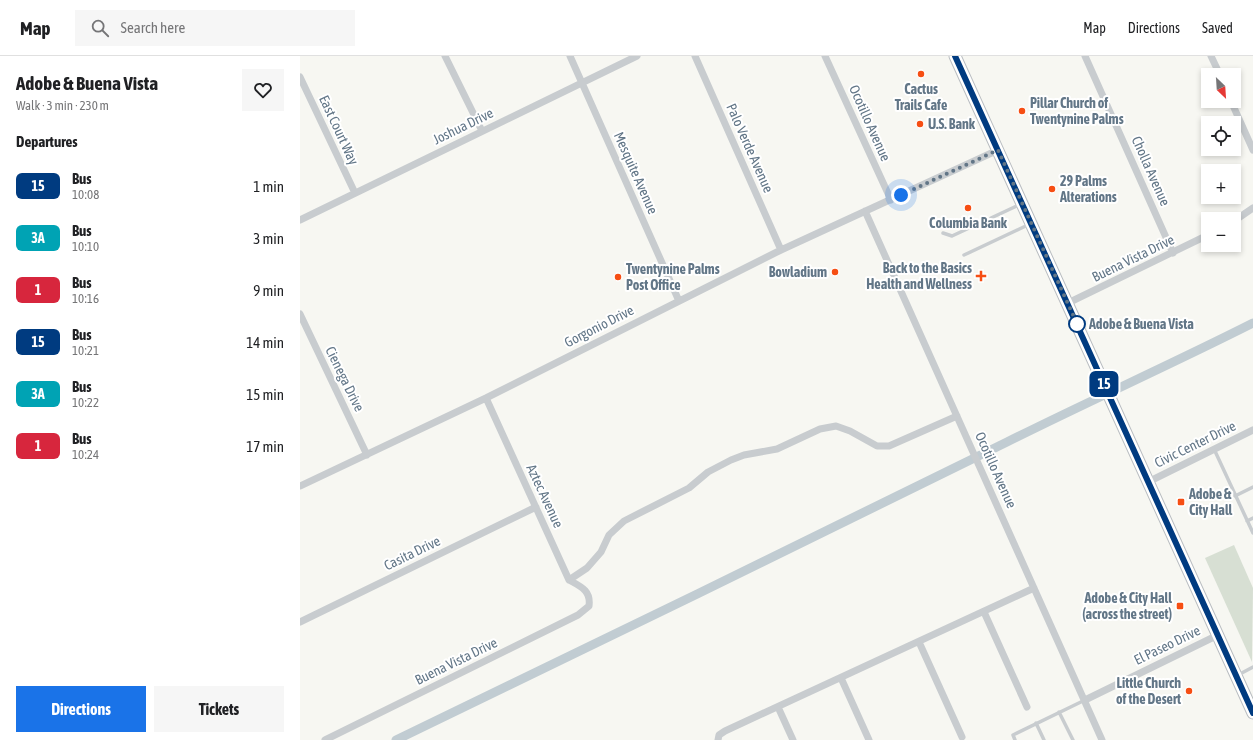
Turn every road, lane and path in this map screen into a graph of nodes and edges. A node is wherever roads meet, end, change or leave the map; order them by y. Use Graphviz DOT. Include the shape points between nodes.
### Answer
graph roads {
  1 [pos="445,56"];
  2 [pos="570,56"];
  3 [pos="637,56"];
  4 [pos="695,56"];
  5 [pos="825,56"];
  6 [pos="955,56"];
  7 [pos="1085,56"];
  8 [pos="1211,56"];
  9 [pos="1217,68"];
  10 [pos="300,77"];
  11 [pos="582,83"];
  12 [pos="1235,108"];
  13 [pos="482,131"];
  14 [pos="998,150"];
  15 [pos="1253,150"];
  16 [pos="355,193"];
  17 [pos="891,200"];
  18 [pos="1022,203"];
  19 [pos="1253,208"];
  20 [pos="866,211"];
  21 [pos="1241,216"];
  22 [pos="991,218"];
  23 [pos="300,220"];
  24 [pos="982,222"];
  25 [pos="1032,224"];
  26 [pos="943,233"];
  27 [pos="1201,239"];
  28 [pos="781,250"];
  29 [pos="1173,253"];
  30 [pos="964,255"];
  31 [pos="679,301"];
  32 [pos="1068,303"];
  33 [pos="300,314"];
  34 [pos="486,398"];
  35 [pos="957,416"];
  36 [pos="1253,430"];
  37 [pos="1214,449"];
  38 [pos="367,454"];
  39 [pos="1148,482"];
  40 [pos="300,486"];
  41 [pos="1253,487"];
  42 [pos="1235,496"];
  43 [pos="536,508"];
  44 [pos="1253,518"];
  45 [pos="1247,520"];
  46 [pos="1253,533"];
  47 [pos="569,580"];
  48 [pos="1034,588"];
  49 [pos="984,612"];
  50 [pos="300,622"];
  51 [pos="1218,635"];
  52 [pos="919,642"];
  53 [pos="1253,667"];
  54 [pos="1236,676"];
  55 [pos="840,678"];
  56 [pos="1085,700"];
  57 [pos="1027,706"];
  58 [pos="778,707"];
  59 [pos="1059,712"];
  60 [pos="1253,713"];
  61 [pos="1036,723"];
  62 [pos="962,736"];
  63 [pos="325,740"];
  64 [pos="718,740"];
  65 [pos="793,740"];
  66 [pos="869,740"];
  67 [pos="1015,740"];
  68 [pos="1044,740"];
  69 [pos="1073,740"];
  70 [pos="1102,740"];
  1 -- 13 [label="street"];
  2 -- 11 [label="street, Mesquite Avenue"];
  3 -- 11 [label="street, Joshua Drive"];
  4 -- 28 [label="street, Palo Verde Avenue"];
  5 -- 17 [label="street, Ocotillo Avenue"];
  6 -- 14 [label="main road"];
  7 -- 29 [label="street, Cholla Avenue"];
  8 -- 9 [label="street"];
  10 -- 16 [label="street, East Court Way"];
  11 -- 13 [label="street, Joshua Drive"];
  11 -- 31 [label="street, Mesquite Avenue"];
  12 -- 15 [label="street"];
  13 -- 16 [label="street, Joshua Drive"];
  14 -- 17 [label="street, Gorgonio Drive"];
  14 -- 18 [label="main road"];
  16 -- 23 [label="street, Joshua Drive"];
  17 -- 20 [label="street, Gorgonio Drive"];
  18 -- 22 [label="lane"];
  18 -- 25 [label="main road"];
  19 -- 21 [label="street"];
  20 -- 28 [label="street, Gorgonio Drive"];
  20 -- 35 [label="street, Ocotillo Avenue"];
  24 -- 26 [label="lane" via="952,236"];
  25 -- 30 [label="lane"];
  25 -- 32 [label="main road"];
  27 -- 29 [label="street, Buena Vista Drive"];
  28 -- 31 [label="street, Gorgonio Drive"];
  29 -- 32 [label="street, Buena Vista Drive"];
  31 -- 34 [label="street, Gorgonio Drive"];
  32 -- 39 [label="main road"];
  33 -- 38 [label="street, Cienega Drive"];
  34 -- 38 [label="street, Gorgonio Drive"];
  34 -- 43 [label="street, Aztec Avenue"];
  35 -- 47 [label="street" via="889,446 876,446 836,426 820,429 777,449 731,460 708,472 689,488 624,521 609,535 601,552 587,568"];
  35 -- 48 [label="street, Ocotillo Avenue"];
  36 -- 37 [label="street, Civic Center Drive"];
  37 -- 39 [label="street, Civic Center Drive"];
  37 -- 42 [label="lane"];
  38 -- 40 [label="street, Gorgonio Drive"];
  39 -- 51 [label="main road"];
  41 -- 42 [label="lane"];
  42 -- 45 [label="lane"];
  43 -- 47 [label="street, Aztec Avenue"];
  43 -- 50 [label="street, Casita Drive"];
  44 -- 45 [label="lane"];
  45 -- 46 [label="lane"];
  47 -- 63 [label="street, Buena Vista Drive" via="585,589 590,598 589,606 578,615"];
  48 -- 49 [label="street"];
  48 -- 56 [label="street, Ocotillo Avenue"];
  49 -- 52 [label="street"];
  49 -- 57 [label="street"];
  51 -- 54 [label="main road"];
  51 -- 56 [label="street, El Paseo Drive"];
  52 -- 55 [label="street"];
  52 -- 62 [label="street"];
  53 -- 54 [label="lane"];
  54 -- 60 [label="main road"];
  55 -- 58 [label="street"];
  55 -- 66 [label="street"];
  56 -- 59 [label="lane"];
  56 -- 70 [label="street, Ocotillo Avenue"];
  58 -- 64 [label="street" via="725,731 719,735"];
  58 -- 65 [label="street"];
  59 -- 61 [label="lane"];
  59 -- 69 [label="lane"];
  61 -- 67 [label="lane" via="1013,735"];
  61 -- 68 [label="lane"];
}
